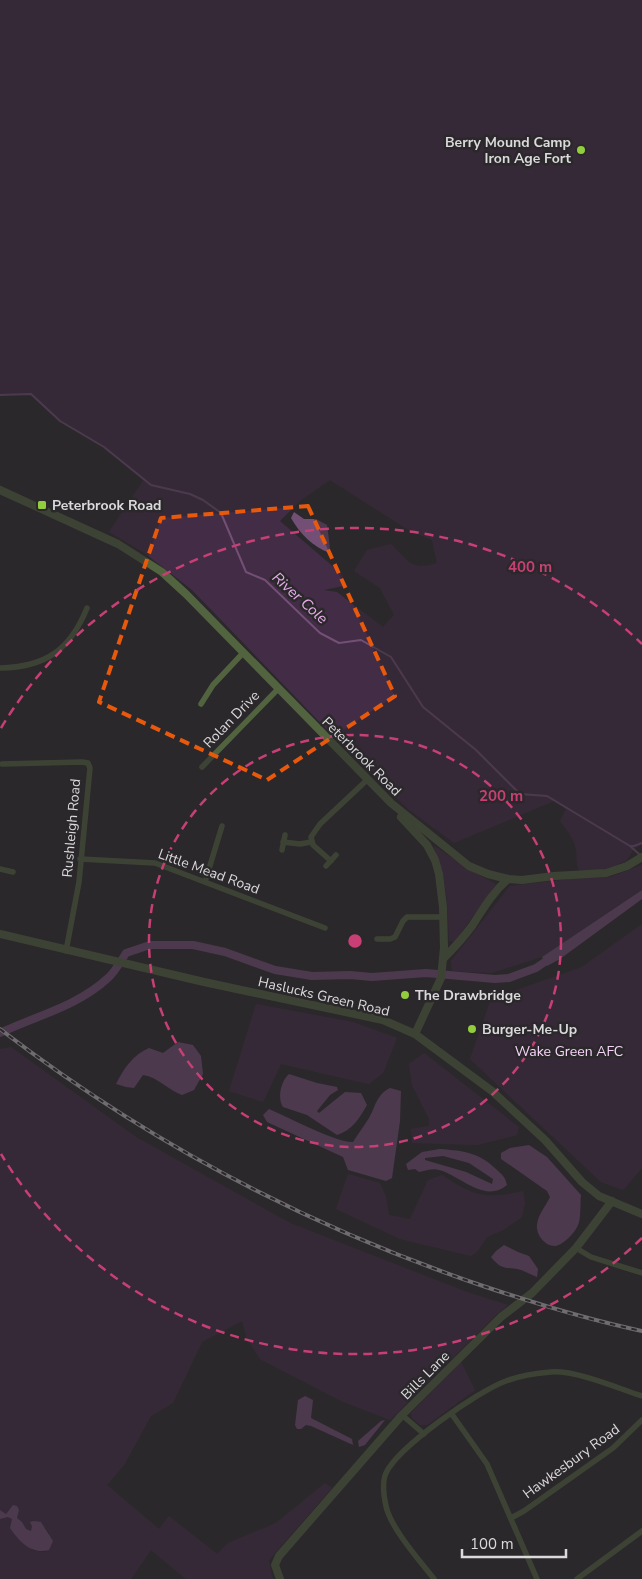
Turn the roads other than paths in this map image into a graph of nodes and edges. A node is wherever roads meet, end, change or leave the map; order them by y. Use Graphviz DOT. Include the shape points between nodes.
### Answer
graph roads {
  1 [pos="0,490"];
  2 [pos="86,608"];
  3 [pos="243,653"];
  4 [pos="0,668"];
  5 [pos="278,688"];
  6 [pos="200,704"];
  7 [pos="2,764"];
  8 [pos="202,767"];
  9 [pos="367,780"];
  10 [pos="391,803"];
  11 [pos="222,826"];
  12 [pos="285,835"];
  13 [pos="283,842"];
  14 [pos="311,842"];
  15 [pos="282,850"];
  16 [pos="336,855"];
  17 [pos="642,856"];
  18 [pos="80,859"];
  19 [pos="330,861"];
  20 [pos="326,866"];
  21 [pos="1,871"];
  22 [pos="13,872"];
  23 [pos="508,879"];
  24 [pos="205,882"];
  25 [pos="444,917"];
  26 [pos="325,928"];
  27 [pos="0,934"];
  28 [pos="376,938"];
  29 [pos="66,951"];
  30 [pos="444,958"];
  31 [pos="415,1034"];
  32 [pos="612,1201"];
  33 [pos="642,1214"];
  34 [pos="576,1248"];
  35 [pos="642,1273"];
  36 [pos="642,1396"];
  37 [pos="451,1413"];
  38 [pos="402,1415"];
  39 [pos="642,1420"];
  40 [pos="424,1434"];
  41 [pos="511,1518"];
  42 [pos="642,1531"];
  43 [pos="280,1579"];
  44 [pos="434,1579"];
  45 [pos="538,1579"];
  46 [pos="576,1579"];
  1 -- 3 [label="street, Peterbrook Road" via="101,535 162,572"];
  2 -- 4 [label="street" via="71,639 57,651 44,660"];
  3 -- 5 [label="street, Peterbrook Road"];
  3 -- 6 [label="street"];
  5 -- 8 [label="street, Rolan Drive"];
  5 -- 9 [label="street, Peterbrook Road"];
  7 -- 18 [label="street, Rushleigh Road" via="88,763"];
  9 -- 10 [label="street, Peterbrook Road"];
  9 -- 14 [label="street" via="314,831"];
  10 -- 23 [label="street, Peterbrook Road" via="469,866"];
  10 -- 25 [label="street" via="427,844 435,860"];
  11 -- 24 [label="street"];
  12 -- 13 [label="street"];
  13 -- 14 [label="street"];
  13 -- 15 [label="street"];
  14 -- 19 [label="street"];
  16 -- 19 [label="street"];
  17 -- 23 [label="street, Peterbrook Road" via="627,866 606,873"];
  18 -- 24 [label="street, Little Mead Road" via="155,863"];
  18 -- 29 [label="street, Rushleigh Road"];
  19 -- 20 [label="street"];
  21 -- 22 [label="street"];
  23 -- 30 [label="street" via="485,903 456,947"];
  24 -- 26 [label="street, Little Mead Road"];
  25 -- 28 [label="street" via="407,918 395,937"];
  25 -- 30 [label="street"];
  27 -- 29 [label="street, Haslucks Green Road"];
  29 -- 31 [label="street, Haslucks Green Road" via="383,1020"];
  30 -- 31 [label="street" via="441,974"];
  31 -- 32 [label="street, Haslucks Green Road" via="492,1091 545,1140 582,1182 599,1196"];
  32 -- 33 [label="street, Haslucks Green Road"];
  32 -- 34 [label="street, Bills Lane"];
  34 -- 35 [label="street"];
  34 -- 38 [label="street, Bills Lane"];
  36 -- 37 [label="street" via="571,1373 551,1372 507,1380"];
  37 -- 40 [label="street"];
  37 -- 41 [label="street" via="487,1464"];
  38 -- 40 [label="street"];
  38 -- 43 [label="street, Bills Lane" via="279,1556 275,1565"];
  39 -- 41 [label="street, Hawkesbury Road" via="613,1448"];
  40 -- 44 [label="street" via="395,1459 386,1473 384,1496 391,1521"];
  41 -- 45 [label="street"];
  42 -- 46 [label="street"];
}
